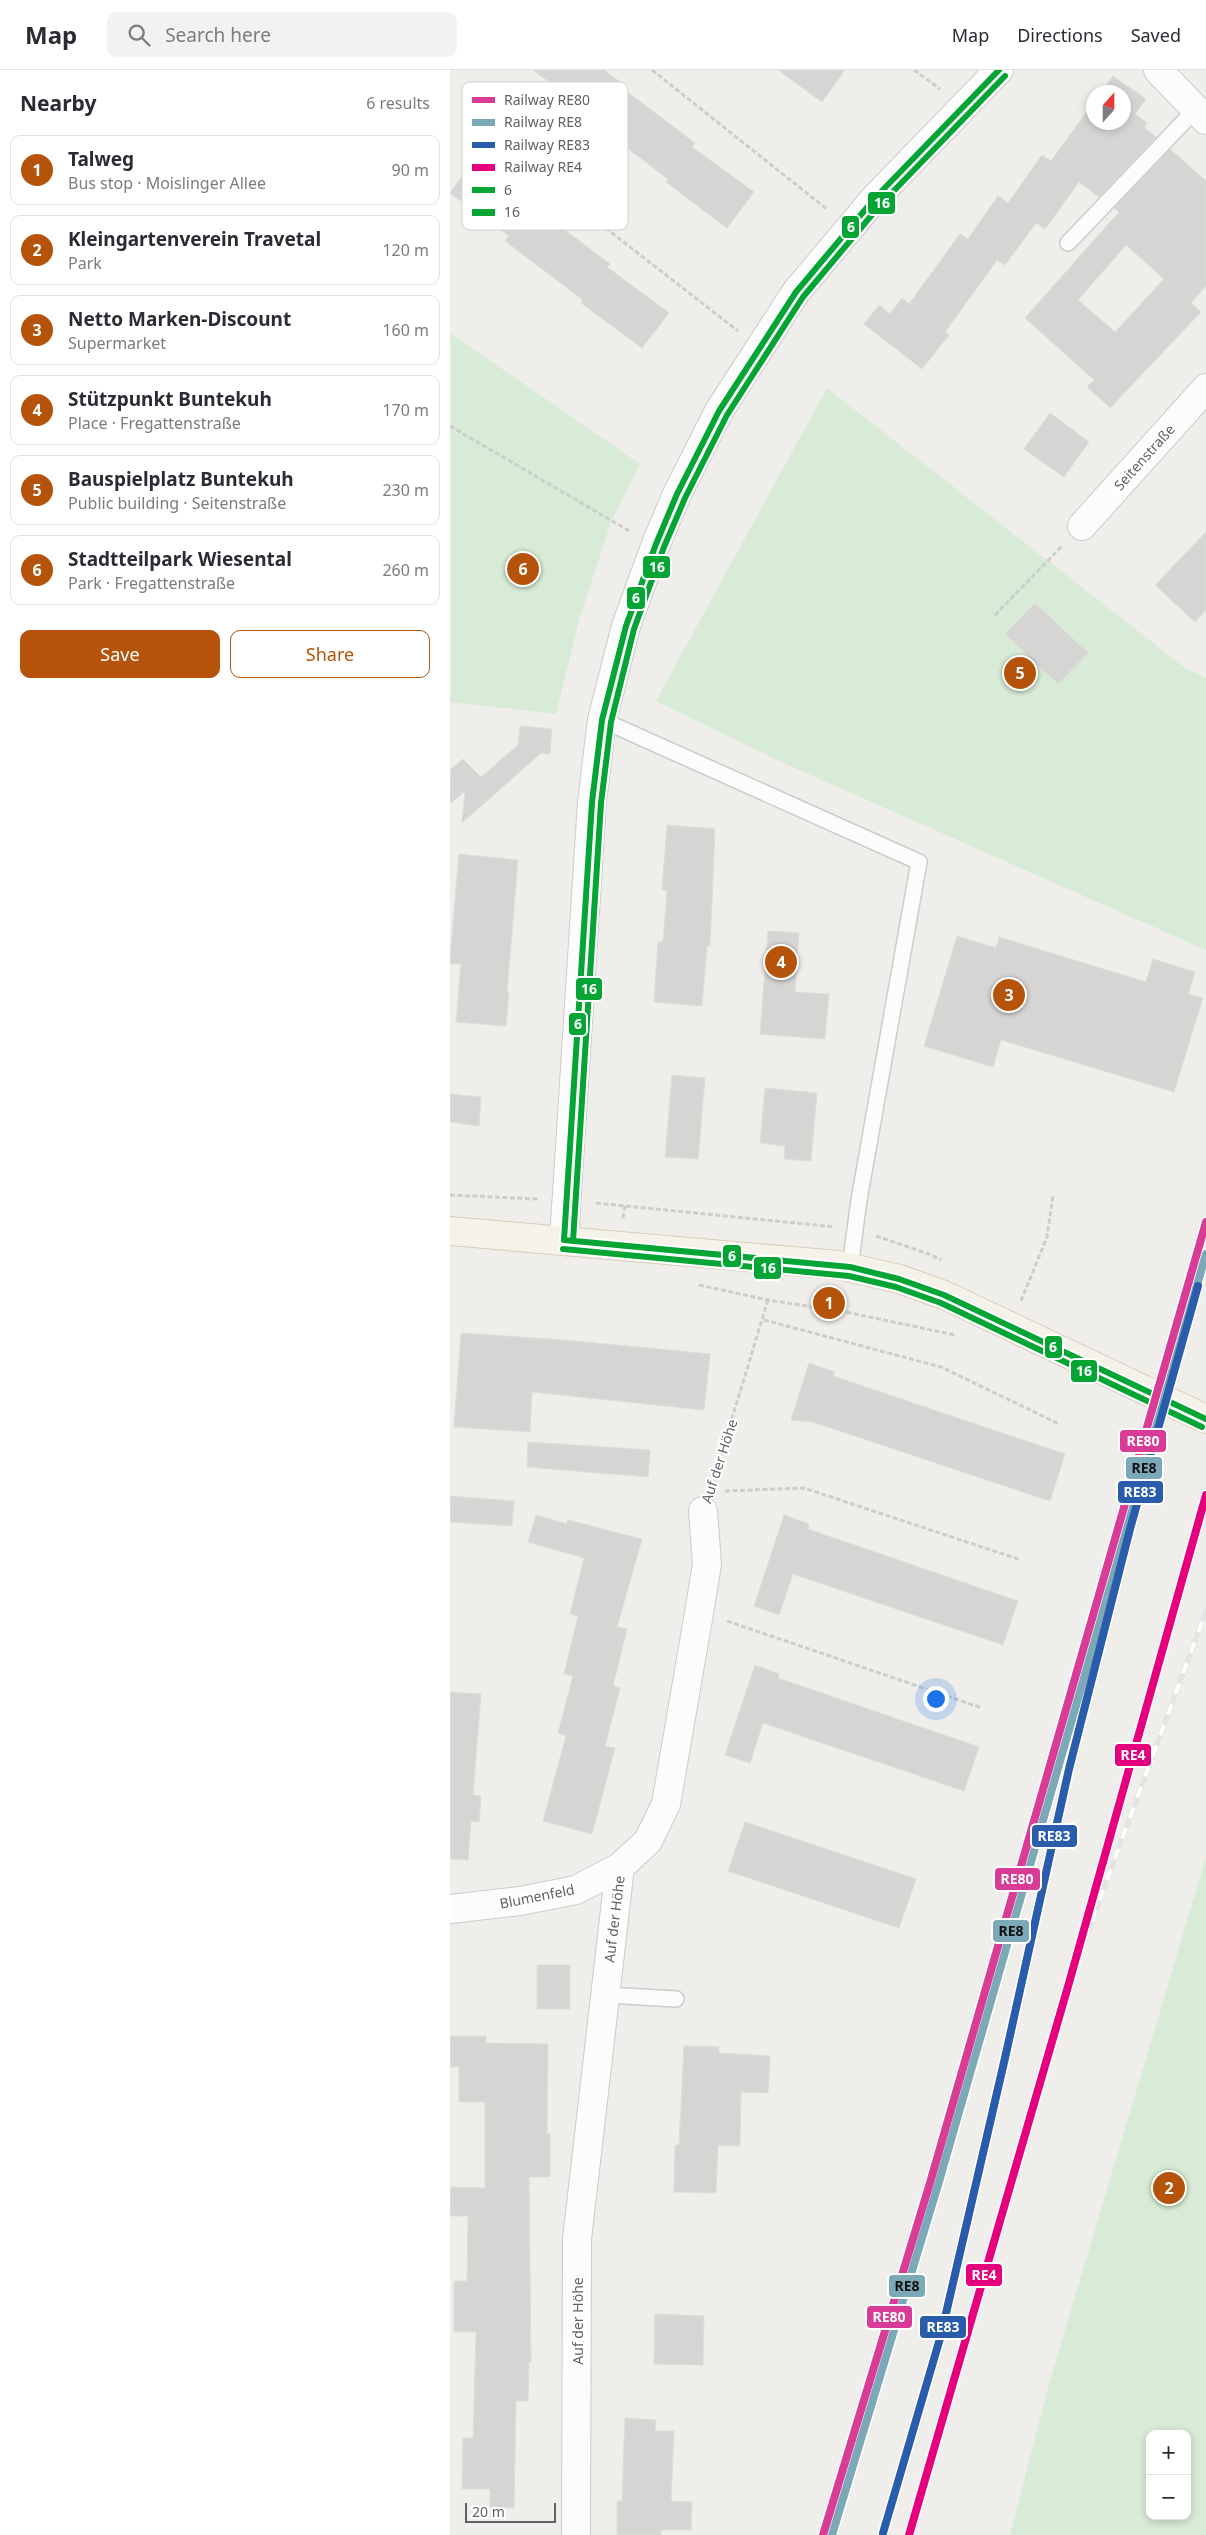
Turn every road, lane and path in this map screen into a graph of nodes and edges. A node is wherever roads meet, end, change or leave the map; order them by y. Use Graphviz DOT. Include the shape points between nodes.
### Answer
graph roads {
  1 [pos="652,70"];
  2 [pos="999,70"];
  3 [pos="1158,70"];
  4 [pos="1201,115"];
  5 [pos="850,228"];
  6 [pos="608,230"];
  7 [pos="1068,243"];
  8 [pos="760,348"];
  9 [pos="1206,388"];
  10 [pos="450,426"];
  11 [pos="1082,526"];
  12 [pos="656,544"];
  13 [pos="995,615"];
  14 [pos="602,720"];
  15 [pos="1052,1196"];
  16 [pos="450,1231"];
  17 [pos="564,1240"];
  18 [pos="850,1267"];
  19 [pos="692,1283"];
  20 [pos="768,1300"];
  21 [pos="1020,1304"];
  22 [pos="764,1320"];
  23 [pos="959,1336"];
  24 [pos="1206,1419"];
  25 [pos="1059,1424"];
  26 [pos="712,1501"];
  27 [pos="1021,1560"];
  28 [pos="699,1613"];
  29 [pos="982,1708"];
  30 [pos="620,1867"];
  31 [pos="450,1909"];
  32 [pos="606,1995"];
  33 [pos="676,1999"];
  34 [pos="576,2535"];
  1 -- 5 [label="path"];
  2 -- 5 [label="street"];
  3 -- 4 [label="street"];
  4 -- 7 [label="lane"];
  5 -- 8 [label="street" via="796,292"];
  6 -- 8 [label="path"];
  8 -- 12 [label="street" via="719,411"];
  9 -- 11 [label="street, Seitenstraße"];
  10 -- 12 [label="path" via="611,522"];
  11 -- 13 [label="path"];
  12 -- 14 [label="street" via="626,626"];
  14 -- 17 [label="street" via="592,802"];
  14 -- 18 [label="lane" via="919,862 860,1190"];
  15 -- 21 [label="path" via="1047,1237"];
  16 -- 17 [label="main road"];
  17 -- 18 [label="main road"];
  18 -- 24 [label="main road" via="944,1295"];
  19 -- 20 [label="path"];
  20 -- 22 [label="path, Auf der Höhe"];
  20 -- 23 [label="path" via="846,1312"];
  22 -- 25 [label="path" via="941,1367"];
  22 -- 26 [label="path, Auf der Höhe"];
  26 -- 27 [label="path" via="751,1488 804,1488"];
  26 -- 28 [label="street, Auf der Höhe"];
  28 -- 29 [label="path"];
  28 -- 30 [label="street, Auf der Höhe" via="666,1804 648,1841"];
  30 -- 31 [label="street, Blumenfeld" via="576,1890 520,1901"];
  30 -- 32 [label="street, Auf der Höhe"];
  32 -- 33 [label="lane"];
  32 -- 34 [label="street, Auf der Höhe" via="577,2239"];
}
